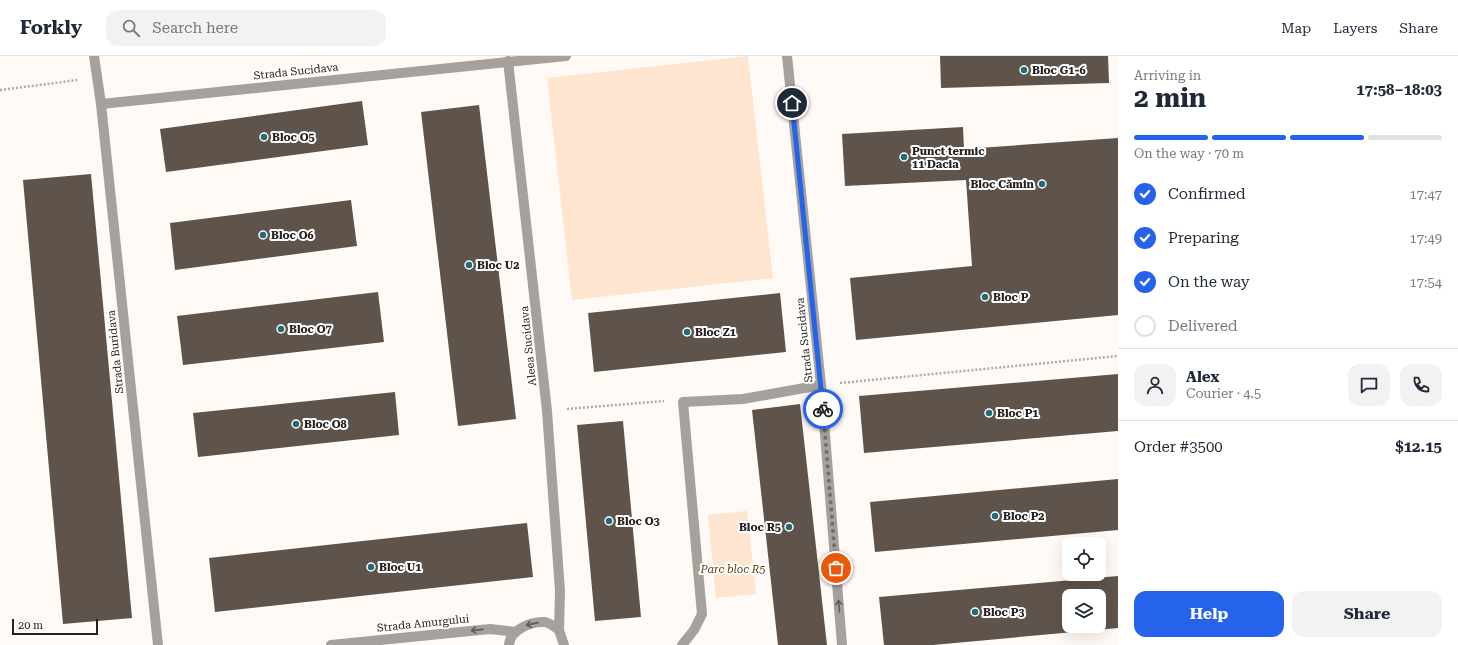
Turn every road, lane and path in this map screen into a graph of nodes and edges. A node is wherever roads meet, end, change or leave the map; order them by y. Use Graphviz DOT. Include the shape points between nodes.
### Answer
graph roads {
  1 [pos="94,56"];
  2 [pos="566,56"];
  3 [pos="787,56"];
  4 [pos="508,61"];
  5 [pos="96,77"];
  6 [pos="0,90"];
  7 [pos="100,104"];
  8 [pos="1118,356"];
  9 [pos="821,385"];
  10 [pos="683,402"];
  11 [pos="547,411"];
  12 [pos="560,630"];
  13 [pos="516,632"];
  14 [pos="158,645"];
  15 [pos="331,645"];
  16 [pos="509,645"];
  17 [pos="564,645"];
  18 [pos="682,645"];
  19 [pos="842,645"];
  1 -- 5 [label="street, Strada Buridava"];
  2 -- 4 [label="street, Strada Sucidava"];
  3 -- 9 [label="street, Strada Sucidava"];
  4 -- 7 [label="street, Strada Sucidava"];
  4 -- 11 [label="street, Aleea Sucidava"];
  5 -- 6 [label="path"];
  5 -- 7 [label="street, Strada Buridava"];
  7 -- 14 [label="street, Strada Buridava"];
  8 -- 9 [label="path"];
  9 -- 10 [label="street" via="743,399"];
  19 -- 9 [label="street, Strada Sucidava, one-way"];
  10 -- 11 [label="path" via="666,401"];
  10 -- 18 [label="street" via="702,614"];
  11 -- 12 [label="street, Aleea Sucidava" via="560,591"];
  12 -- 13 [label="street, one-way" via="545,622 528,624"];
  12 -- 17 [label="street"];
  13 -- 15 [label="street, Strada Amurgului, one-way" via="490,628"];
  13 -- 16 [label="street" via="509,640"];
}
